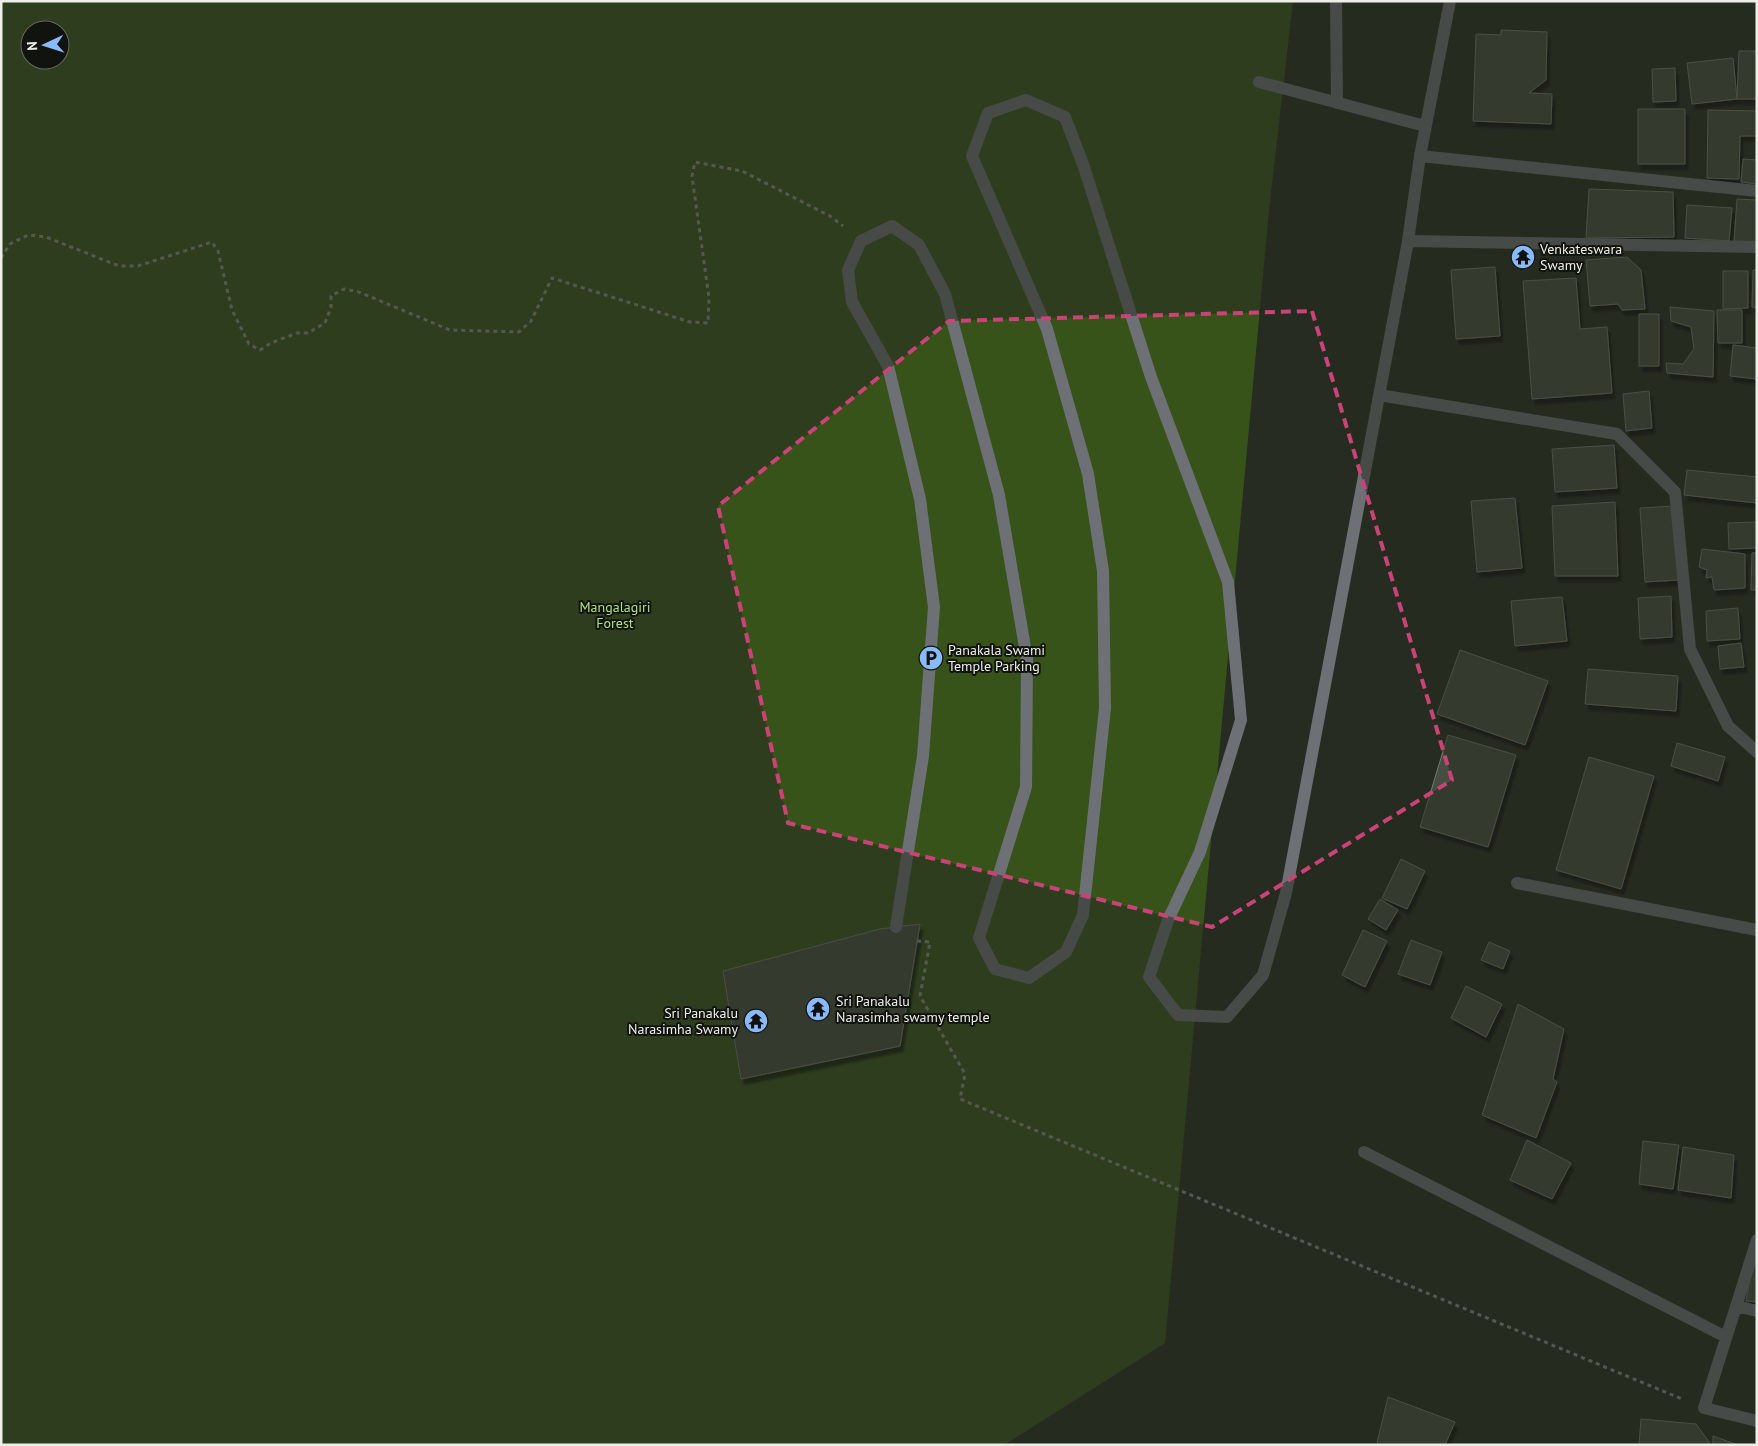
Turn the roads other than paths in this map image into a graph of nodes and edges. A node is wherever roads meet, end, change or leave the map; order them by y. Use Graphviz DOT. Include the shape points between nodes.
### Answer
graph roads {
  1 [pos="1336,1"];
  2 [pos="1450,1"];
  3 [pos="1259,82"];
  4 [pos="1337,103"];
  5 [pos="1425,126"];
  6 [pos="1420,156"];
  7 [pos="1757,191"];
  8 [pos="1408,241"];
  9 [pos="1757,247"];
  10 [pos="1379,396"];
  11 [pos="1757,752"];
  12 [pos="1517,883"];
  13 [pos="896,927"];
  14 [pos="1757,930"];
  15 [pos="1364,1152"];
  16 [pos="1757,1240"];
  17 [pos="1736,1306"];
  18 [pos="1757,1311"];
  19 [pos="1726,1337"];
  20 [pos="1757,1420"];
  1 -- 4 [label="street"];
  2 -- 5 [label="street"];
  3 -- 4 [label="street"];
  4 -- 5 [label="street"];
  5 -- 6 [label="street"];
  6 -- 7 [label="street"];
  6 -- 8 [label="street"];
  8 -- 9 [label="street"];
  8 -- 10 [label="street"];
  10 -- 11 [label="street" via="1617,434 1675,492 1690,649 1728,726"];
  10 -- 13 [label="street" via="1286,893 1263,975 1228,1017 1178,1015 1149,976 1168,920 1200,852 1241,720 1228,582 1152,377 1065,117 1026,100 988,113 972,156 1047,329 1088,474 1103,571 1104,708 1082,915 1066,952 1029,978 995,969 979,938 1026,787 1027,659 999,495 945,294 919,245 892,226 861,240 848,270 852,302 888,366 920,498 934,606 923,756"];
  12 -- 14 [label="street"];
  15 -- 19 [label="street"];
  16 -- 17 [label="street"];
  17 -- 18 [label="street"];
  17 -- 19 [label="street"];
  19 -- 20 [label="street" via="1704,1408"];
}
